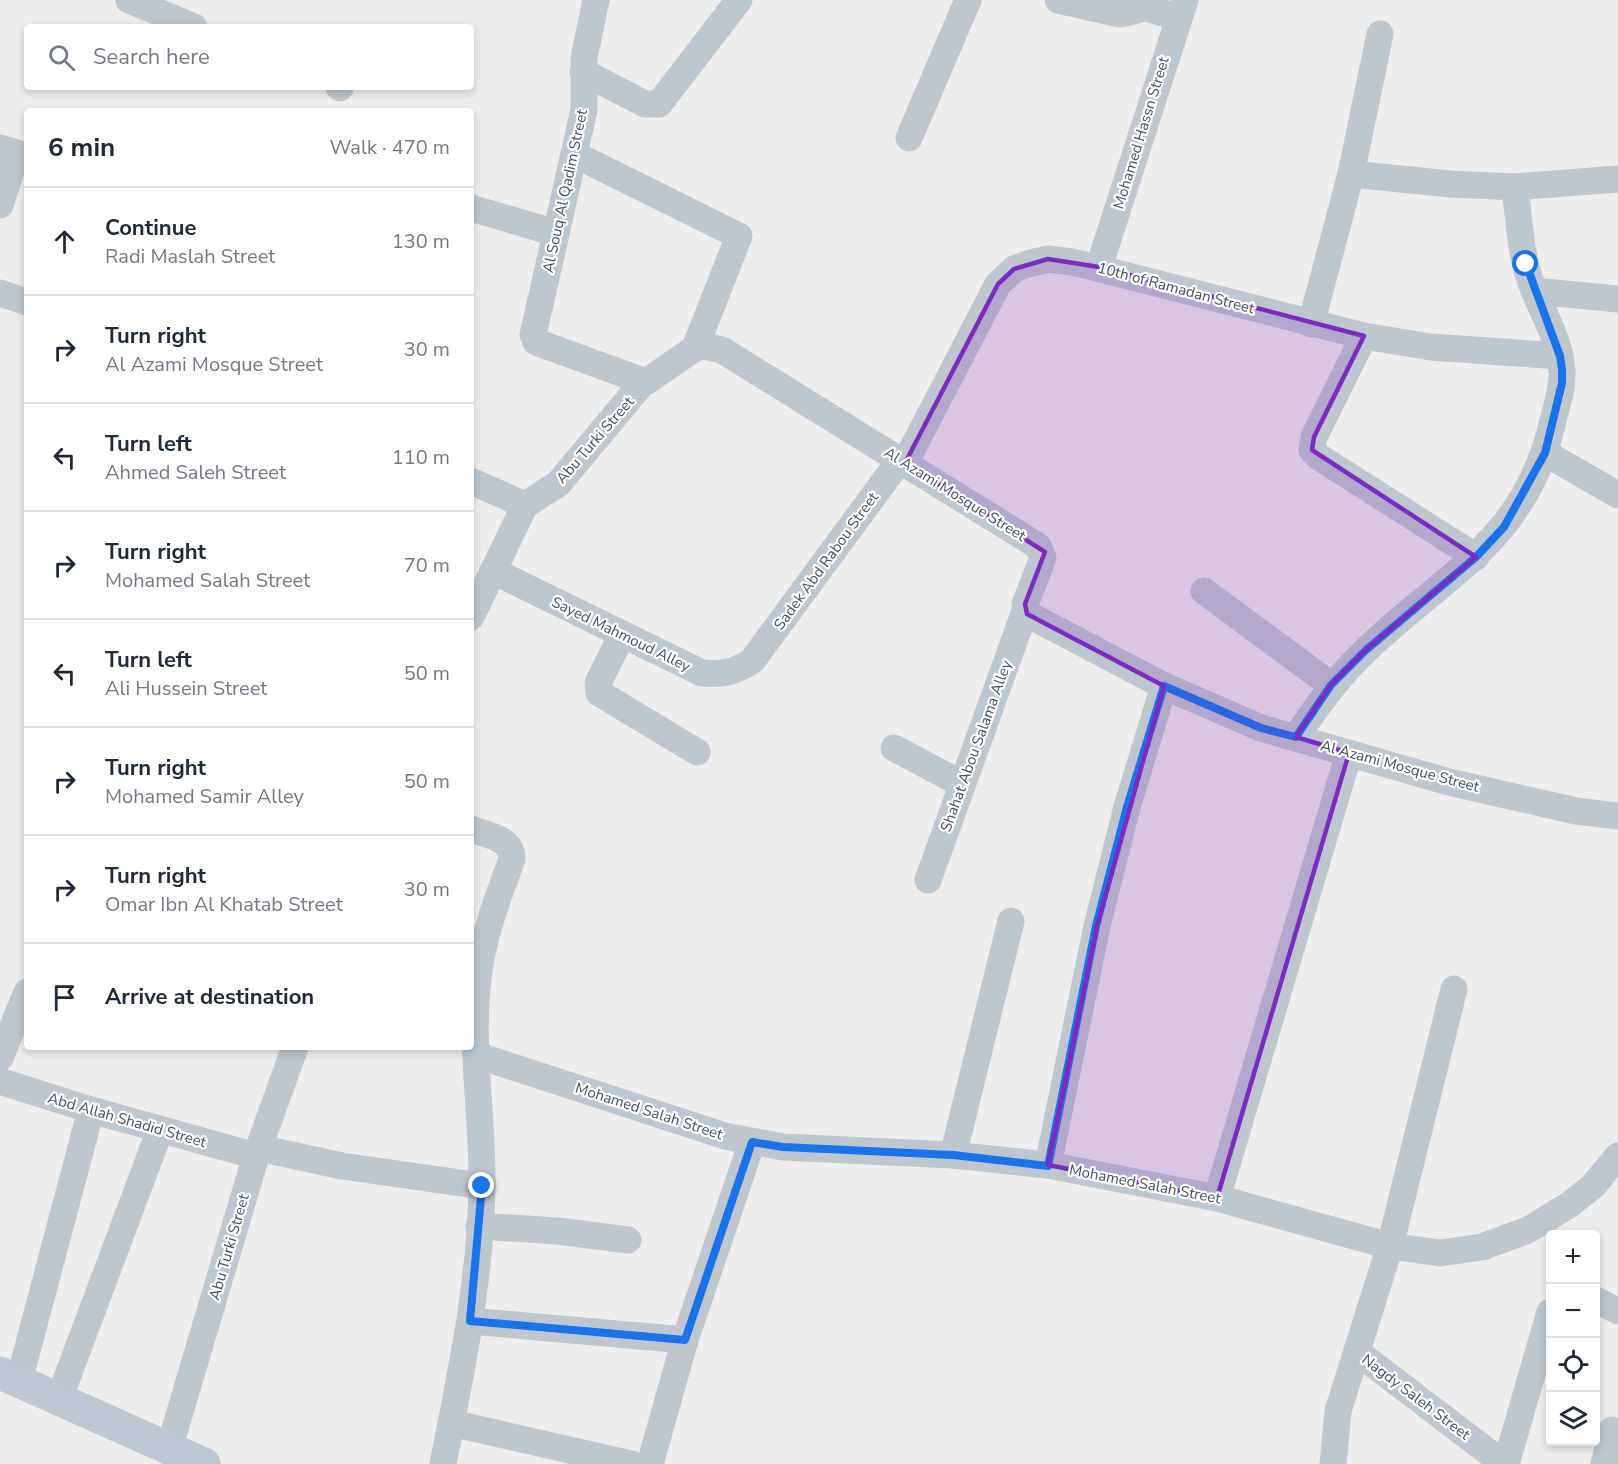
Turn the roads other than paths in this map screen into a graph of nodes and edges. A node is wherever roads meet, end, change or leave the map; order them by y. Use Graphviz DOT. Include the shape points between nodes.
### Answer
graph roads {
  1 [pos="129,0"];
  2 [pos="596,0"];
  3 [pos="739,0"];
  4 [pos="968,0"];
  5 [pos="1058,0"];
  6 [pos="1181,9"];
  7 [pos="187,24"];
  8 [pos="1380,34"];
  9 [pos="583,72"];
  10 [pos="909,138"];
  11 [pos="0,148"];
  12 [pos="574,154"];
  13 [pos="1351,174"];
  14 [pos="1618,179"];
  15 [pos="1515,187"];
  16 [pos="0,205"];
  17 [pos="474,209"];
  18 [pos="555,233"];
  19 [pos="1099,267"];
  20 [pos="1534,291"];
  21 [pos="0,293"];
  22 [pos="1618,299"];
  23 [pos="24,301"];
  24 [pos="1311,324"];
  25 [pos="1364,336"];
  26 [pos="695,348"];
  27 [pos="1560,356"];
  28 [pos="645,381"];
  29 [pos="1545,453"];
  30 [pos="902,461"];
  31 [pos="474,483"];
  32 [pos="1618,495"];
  33 [pos="525,505"];
  34 [pos="1476,557"];
  35 [pos="493,571"];
  36 [pos="1204,591"];
  37 [pos="474,611"];
  38 [pos="1025,611"];
  39 [pos="622,635"];
  40 [pos="752,662"];
  41 [pos="1331,685"];
  42 [pos="1164,686"];
  43 [pos="1296,737"];
  44 [pos="894,748"];
  45 [pos="697,752"];
  46 [pos="1349,753"];
  47 [pos="962,784"];
  48 [pos="1618,816"];
  49 [pos="474,830"];
  50 [pos="928,880"];
  51 [pos="1011,921"];
  52 [pos="1454,989"];
  53 [pos="24,999"];
  54 [pos="295,1050"];
  55 [pos="476,1055"];
  56 [pos="0,1058"];
  57 [pos="0,1081"];
  58 [pos="91,1110"];
  59 [pos="160,1130"];
  60 [pos="752,1142"];
  61 [pos="257,1152"];
  62 [pos="953,1155"];
  63 [pos="1618,1158"];
  64 [pos="1048,1166"];
  65 [pos="482,1186"];
  66 [pos="1217,1198"];
  67 [pos="1569,1205"];
  68 [pos="479,1226"];
  69 [pos="1566,1230"];
  70 [pos="628,1240"];
  71 [pos="1390,1246"];
  72 [pos="1600,1302"];
  73 [pos="1618,1311"];
  74 [pos="470,1321"];
  75 [pos="1546,1329"];
  76 [pos="685,1340"];
  77 [pos="1356,1352"];
  78 [pos="10,1377"];
  79 [pos="59,1399"];
  80 [pos="451,1423"];
  81 [pos="1612,1430"];
  82 [pos="169,1449"];
  83 [pos="204,1464"];
  84 [pos="443,1464"];
  85 [pos="631,1464"];
  86 [pos="650,1464"];
  87 [pos="1333,1464"];
  88 [pos="1505,1464"];
  89 [pos="1604,1464"];
  1 -- 7 [label="street"];
  2 -- 9 [label="street, Al Souq Al Qadim Street" via="588,27"];
  3 -- 9 [label="street" via="658,104 645,104"];
  4 -- 10 [label="street"];
  5 -- 6 [label="street" via="1120,14 1146,8"];
  6 -- 19 [label="street, Mohamed Hassn Street"];
  8 -- 13 [label="street"];
  9 -- 12 [label="street, Al Souq Al Qadim Street" via="584,110"];
  11 -- 16 [label="street" via="17,153"];
  12 -- 18 [label="street, Al Souq Al Qadim Street"];
  12 -- 26 [label="street" via="739,236"];
  13 -- 15 [label="street"];
  13 -- 24 [label="street"];
  14 -- 15 [label="street"];
  15 -- 20 [label="street" via="1526,264"];
  17 -- 18 [label="street"];
  18 -- 28 [label="street, Al Souq Al Qadim Street" via="533,335 538,344"];
  19 -- 24 [label="street, 10th of Ramadan Street"];
  19 -- 30 [label="street, 10th of Ramadan Street" via="1048,260 1014,269 998,284"];
  20 -- 22 [label="street"];
  20 -- 27 [label="street"];
  21 -- 23 [label="street"];
  24 -- 25 [label="street, 10th of Ramadan Street"];
  25 -- 27 [label="street, 10th of Ramadan Street" via="1431,347"];
  25 -- 34 [label="street" via="1314,437 1312,450"];
  26 -- 28 [label="street"];
  26 -- 30 [label="street, Al Azami Mosque Street" via="722,350"];
  27 -- 29 [label="street" via="1562,383"];
  28 -- 33 [label="street, Abu Turki Street" via="558,484"];
  29 -- 32 [label="street"];
  29 -- 34 [label="street" via="1504,527"];
  30 -- 38 [label="street, Al Azami Mosque Street" via="1040,548 1043,558 1024,604"];
  30 -- 40 [label="street, Sadek Abd Rabou Street"];
  31 -- 33 [label="street"];
  33 -- 35 [label="street"];
  34 -- 41 [label="street" via="1366,650"];
  35 -- 37 [label="street"];
  35 -- 39 [label="street, Sayed Mahmoud Alley"];
  36 -- 41 [label="street"];
  38 -- 42 [label="street, Al Azami Mosque Street"];
  38 -- 47 [label="street, Shahat Abou Salama Alley"];
  39 -- 40 [label="street, Sayed Mahmoud Alley" via="702,673 720,675"];
  39 -- 45 [label="street" via="598,683 599,693"];
  41 -- 43 [label="street"];
  42 -- 43 [label="street, Al Azami Mosque Street" via="1261,728"];
  42 -- 64 [label="street" via="1096,926"];
  43 -- 46 [label="street, Al Azami Mosque Street"];
  44 -- 47 [label="street"];
  46 -- 48 [label="street, Al Azami Mosque Street" via="1449,782 1576,811"];
  46 -- 66 [label="street"];
  47 -- 50 [label="street, Shahat Abou Salama Alley"];
  49 -- 55 [label="street" via="505,842 512,852 481,958"];
  51 -- 62 [label="street"];
  52 -- 71 [label="street"];
  53 -- 56 [label="street"];
  54 -- 61 [label="street, Abu Turki Street"];
  55 -- 60 [label="street, Mohamed Salah Street"];
  55 -- 65 [label="street"];
  57 -- 58 [label="street, Abd Allah Shadid Street"];
  58 -- 59 [label="street, Abd Allah Shadid Street"];
  58 -- 78 [label="street"];
  59 -- 61 [label="street, Abd Allah Shadid Street"];
  59 -- 79 [label="street"];
  60 -- 62 [label="street, Mohamed Salah Street"];
  60 -- 76 [label="street"];
  61 -- 65 [label="street, Abd Allah Shadid Street"];
  61 -- 82 [label="street, Abu Turki Street"];
  62 -- 64 [label="street, Mohamed Salah Street"];
  63 -- 67 [label="street, Mohamed Salah Street"];
  64 -- 66 [label="street, Mohamed Salah Street"];
  65 -- 68 [label="street"];
  66 -- 71 [label="street, Mohamed Salah Street"];
  67 -- 69 [label="street"];
  67 -- 71 [label="street, Mohamed Salah Street" via="1528,1230 1482,1247 1440,1253"];
  68 -- 70 [label="street"];
  68 -- 74 [label="street"];
  71 -- 77 [label="street"];
  72 -- 73 [label="street"];
  74 -- 76 [label="street"];
  74 -- 80 [label="street"];
  75 -- 88 [label="street"];
  76 -- 86 [label="street"];
  77 -- 87 [label="street" via="1338,1412"];
  77 -- 88 [label="street, Nagdy Saleh Street"];
  78 -- 79 [label="street"];
  79 -- 82 [label="street"];
  80 -- 84 [label="street"];
  80 -- 85 [label="street"];
  81 -- 89 [label="street"];
  82 -- 83 [label="street"];
}
